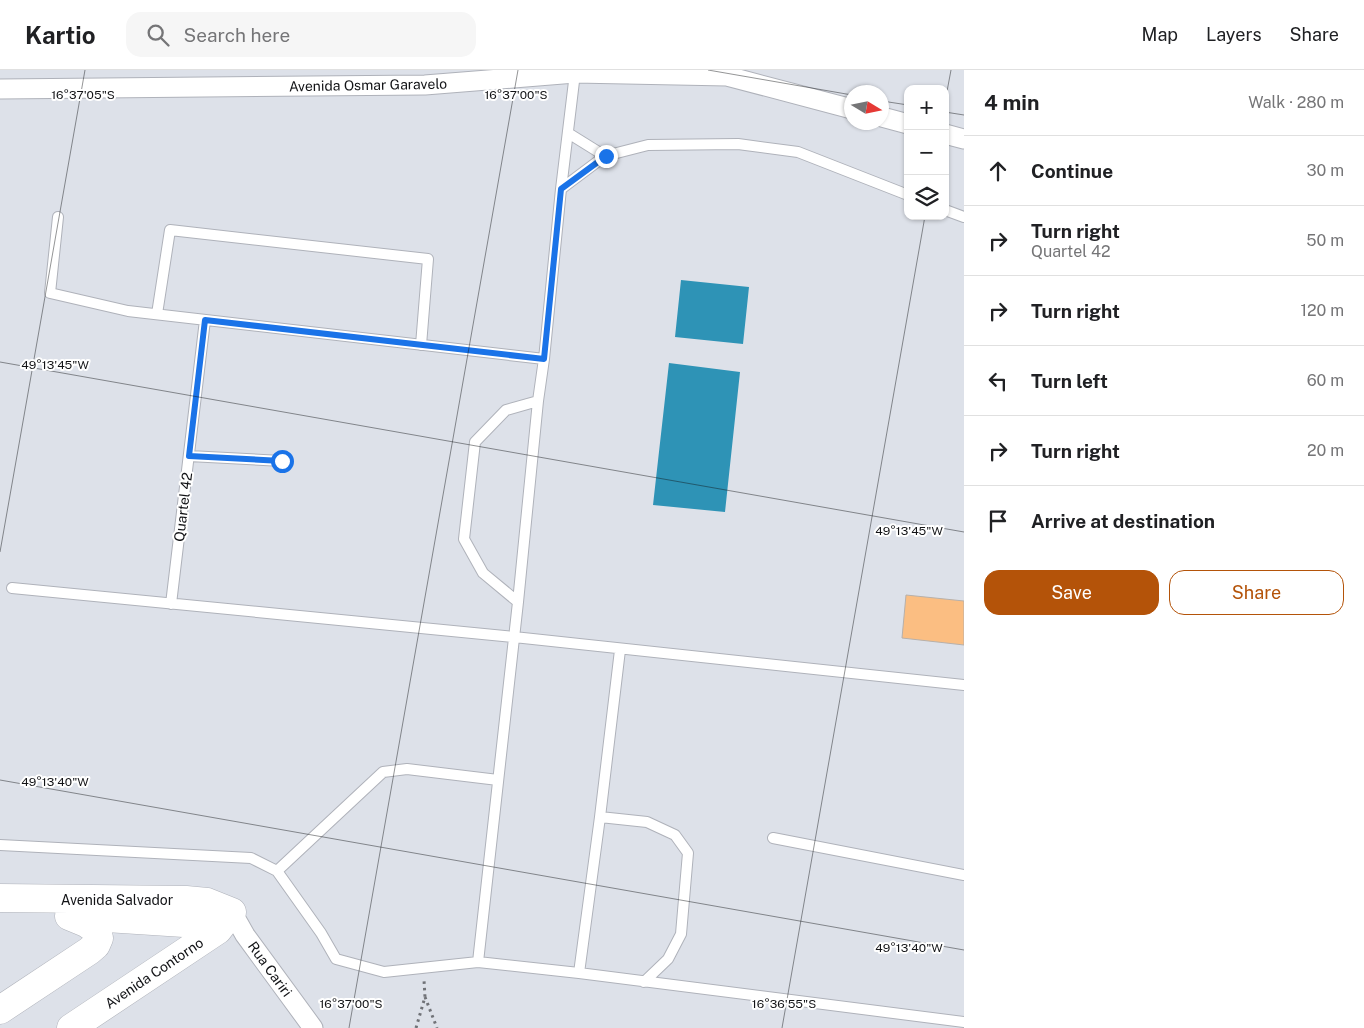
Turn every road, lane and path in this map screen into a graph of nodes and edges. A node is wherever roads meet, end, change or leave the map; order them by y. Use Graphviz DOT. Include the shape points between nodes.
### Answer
graph roads {
  1 [pos="575,73"];
  2 [pos="0,89"];
  3 [pos="844,107"];
  4 [pos="889,119"];
  5 [pos="904,123"];
  6 [pos="568,132"];
  7 [pos="949,135"];
  8 [pos="964,139"];
  9 [pos="606,156"];
  10 [pos="561,189"];
  11 [pos="904,193"];
  12 [pos="949,211"];
  13 [pos="58,217"];
  14 [pos="964,217"];
  15 [pos="157,314"];
  16 [pos="205,320"];
  17 [pos="421,345"];
  18 [pos="544,359"];
  19 [pos="538,401"];
  20 [pos="189,456"];
  21 [pos="282,461"];
  22 [pos="12,588"];
  23 [pos="518,602"];
  24 [pos="171,604"];
  25 [pos="514,638"];
  26 [pos="620,650"];
  27 [pos="964,685"];
  28 [pos="498,780"];
  29 [pos="600,817"];
  30 [pos="773,838"];
  31 [pos="0,845"];
  32 [pos="276,871"];
  33 [pos="964,874"];
  34 [pos="0,898"];
  35 [pos="0,915"];
  36 [pos="67,916"];
  37 [pos="232,926"];
  38 [pos="478,962"];
  39 [pos="579,973"];
  40 [pos="644,982"];
  41 [pos="0,1010"];
  42 [pos="964,1022"];
  43 [pos="72,1028"];
  44 [pos="313,1028"];
  45 [pos="416,1028"];
  46 [pos="438,1028"];
  1 -- 2 [label="street, Avenida Osmar Garavelo" via="425,85"];
  1 -- 3 [label="street, Avenida Osmar Garavelo" via="727,76"];
  1 -- 6 [label="lane"];
  4 -- 5 [label="street"];
  6 -- 9 [label="lane"];
  6 -- 10 [label="lane"];
  7 -- 8 [label="street"];
  9 -- 10 [label="lane"];
  9 -- 11 [label="lane" via="648,145 738,144 798,152"];
  10 -- 18 [label="lane"];
  12 -- 14 [label="lane"];
  13 -- 15 [label="lane" via="50,293 128,311"];
  15 -- 16 [label="lane"];
  15 -- 17 [label="lane" via="170,230 428,259"];
  16 -- 17 [label="lane"];
  16 -- 20 [label="lane, Quartel 42"];
  17 -- 18 [label="lane"];
  18 -- 19 [label="lane"];
  19 -- 23 [label="lane"];
  19 -- 23 [label="lane" via="506,410 475,442 464,539 483,573"];
  20 -- 21 [label="lane"];
  20 -- 24 [label="lane, Quartel 42"];
  22 -- 24 [label="lane"];
  23 -- 25 [label="lane"];
  24 -- 25 [label="lane"];
  25 -- 26 [label="lane"];
  25 -- 28 [label="lane"];
  26 -- 27 [label="lane"];
  26 -- 29 [label="lane"];
  28 -- 32 [label="lane" via="407,769 383,772"];
  28 -- 38 [label="lane"];
  29 -- 39 [label="lane"];
  29 -- 40 [label="lane" via="647,822 675,835 688,853 681,934 668,959"];
  30 -- 33 [label="lane"];
  31 -- 32 [label="lane" via="251,858"];
  32 -- 38 [label="lane" via="336,959 384,972"];
  34 -- 37 [label="street, Avenida Salvador" via="207,902"];
  35 -- 36 [label="street, Avenida Salvador"];
  36 -- 37 [label="street, Avenida Salvador"];
  36 -- 41 [label="street" via="96,930 99,938 96,945"];
  37 -- 43 [label="street, Avenida Contorno"];
  37 -- 44 [label="street, Rua Cariri"];
  38 -- 39 [label="lane"];
  39 -- 40 [label="lane"];
  40 -- 42 [label="lane"];
  45 -- 46 [label="path" via="424,997"];
}
